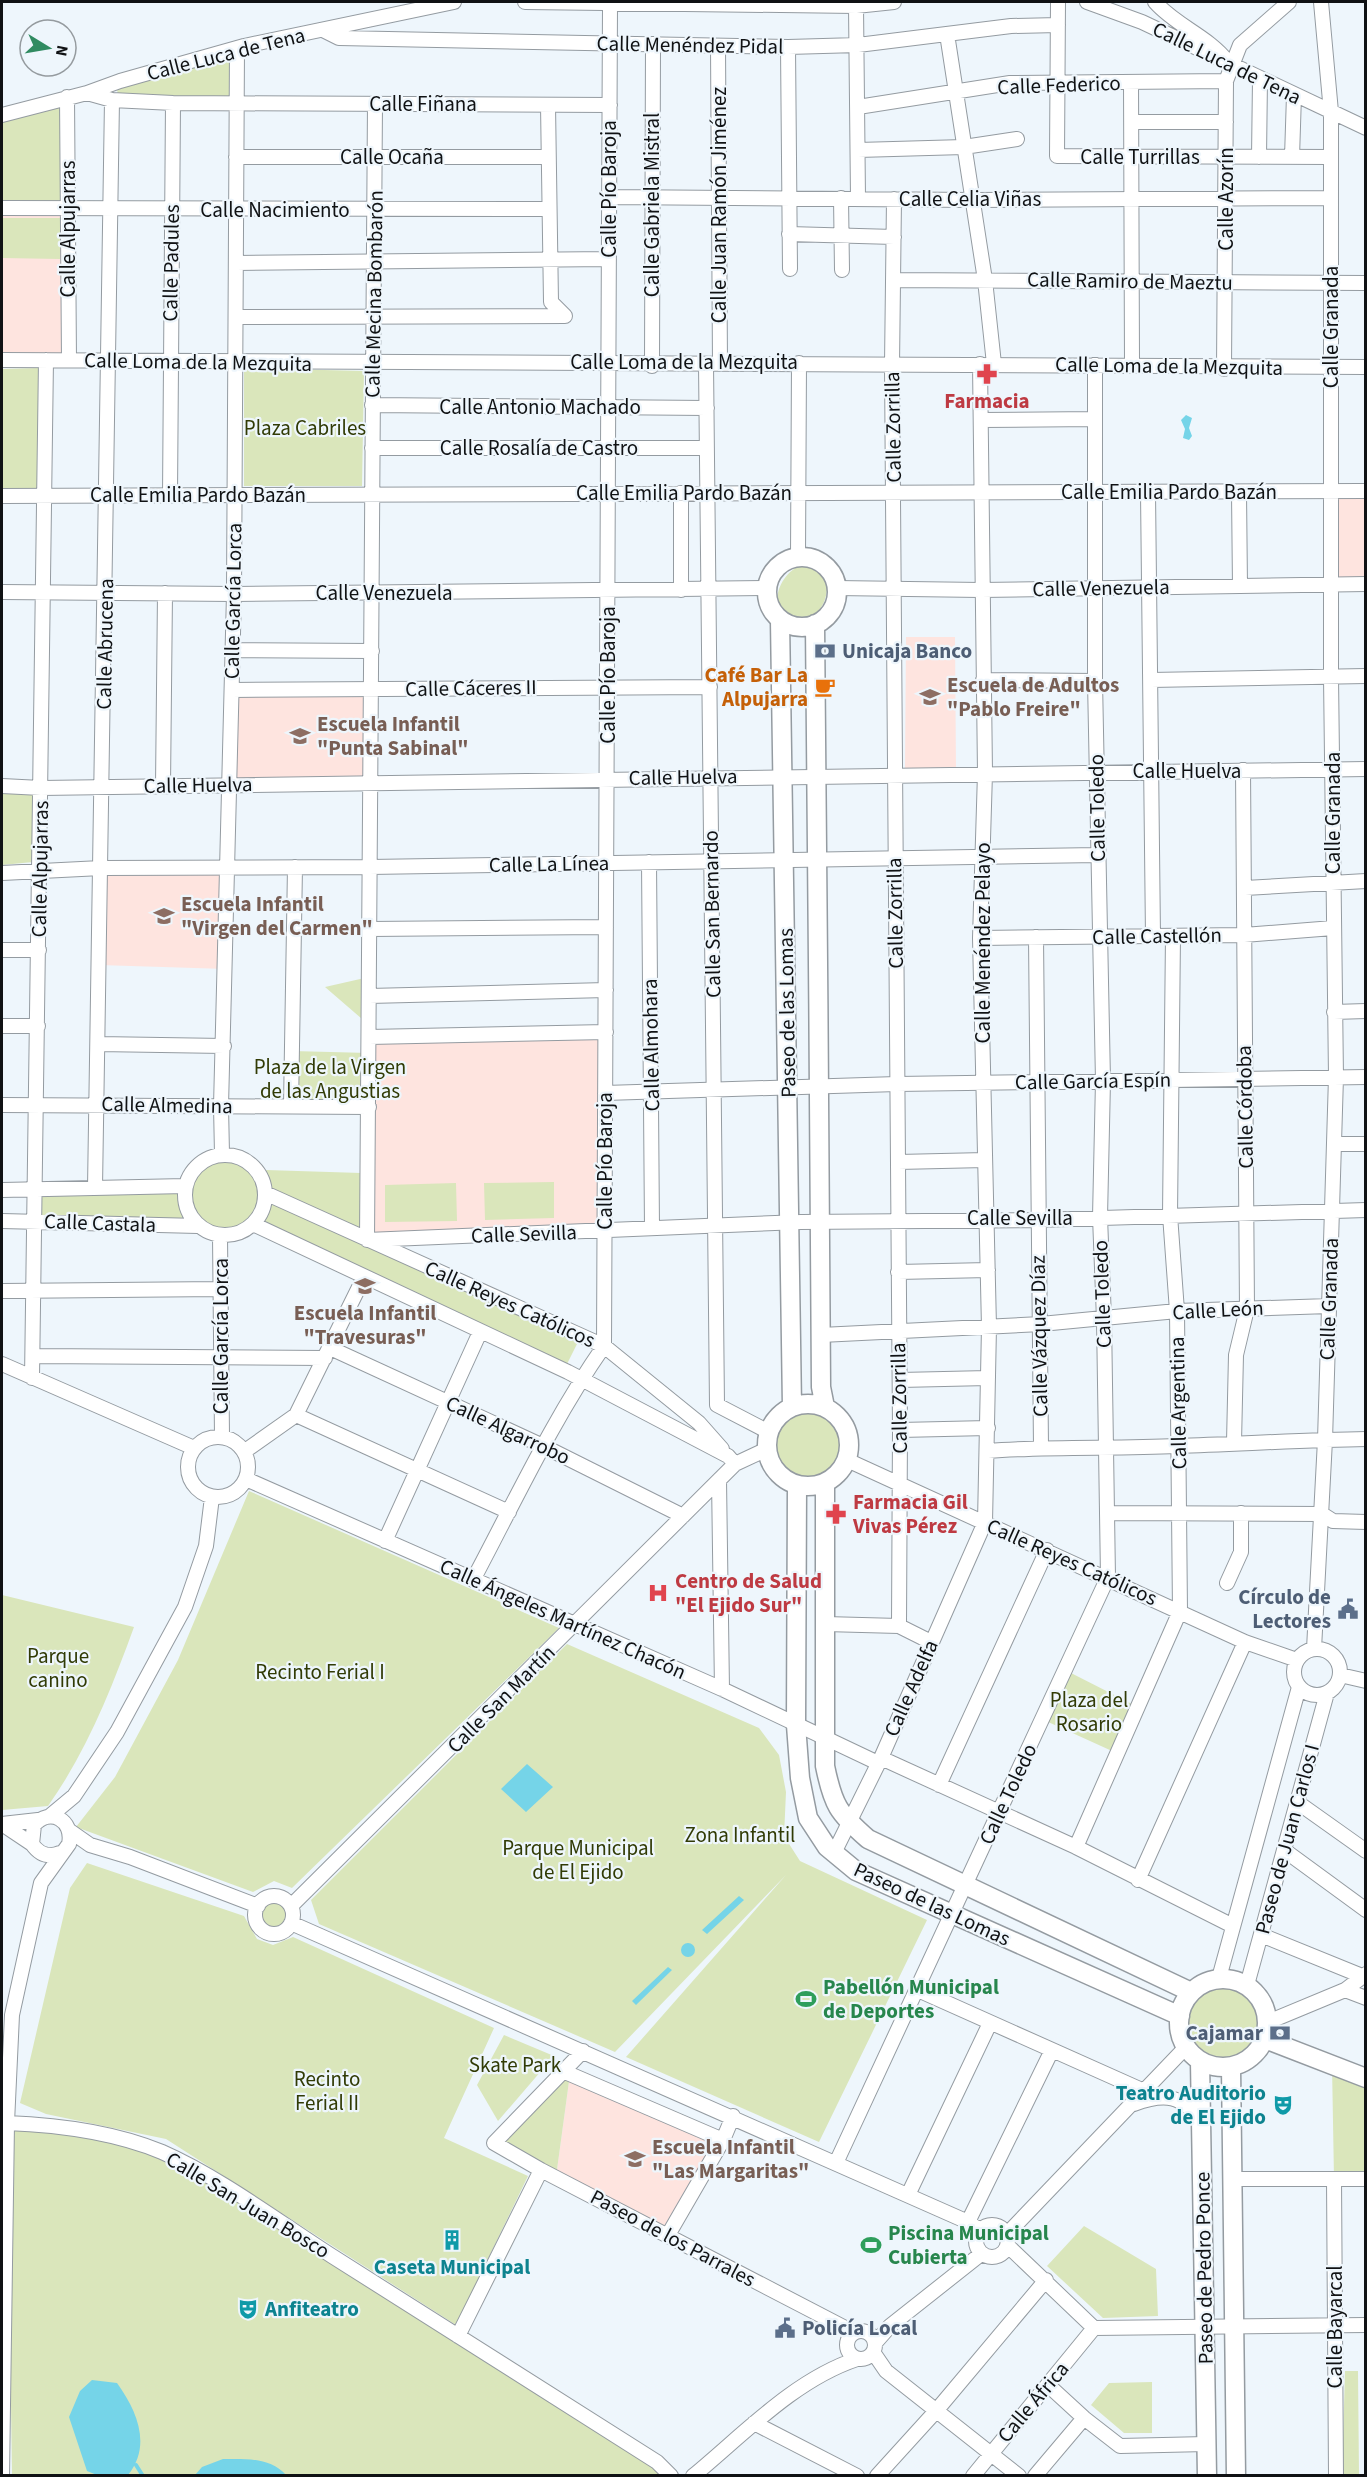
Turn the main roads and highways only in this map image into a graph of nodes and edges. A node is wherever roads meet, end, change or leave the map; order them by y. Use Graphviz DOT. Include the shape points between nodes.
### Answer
graph roads {
  1 [pos="780,620"];
  2 [pos="815,624"];
  3 [pos="792,1407"];
  4 [pos="825,1407"];
  5 [pos="825,1483"];
  6 [pos="797,1485"];
  7 [pos="1191,1992"];
  8 [pos="1179,2016"];
  9 [pos="1267,2030"];
  10 [pos="1200,2061"];
  11 [pos="1231,2067"];
  12 [pos="1365,2078"];
  13 [pos="1207,2475"];
  14 [pos="1236,2475"];
  1 -- 2 [label="main road" via="803,627"];
  1 -- 2 [label="main road" via="768,600 770,577 777,567 798,557 819,561 828,568 837,588 831,610"];
  1 -- 3 [label="main road, Paseo de las Lomas"];
  2 -- 4 [label="main road, Paseo de las Lomas" via="821,1387"];
  3 -- 4 [label="main road"];
  3 -- 6 [label="main road" via="776,1419 768,1441 776,1472"];
  4 -- 5 [label="main road" via="836,1414 846,1429 850,1448 835,1478"];
  5 -- 6 [label="main road"];
  5 -- 7 [label="main road, Paseo de las Lomas" via="824,1739 831,1798 850,1824 868,1839"];
  6 -- 8 [label="main road, Paseo de las Lomas" via="796,1725 808,1818 834,1853 856,1872"];
  7 -- 8 [label="main road"];
  7 -- 9 [label="main road" via="1219,1978 1247,1985 1262,2001"];
  8 -- 10 [label="main road" via="1186,2048"];
  9 -- 11 [label="main road" via="1257,2052 1246,2062"];
  9 -- 12 [label="main road"];
  10 -- 11 [label="main road"];
  10 -- 13 [label="main road, Paseo de Pedro Ponce"];
  11 -- 14 [label="main road, Paseo de Pedro Ponce"];
}
